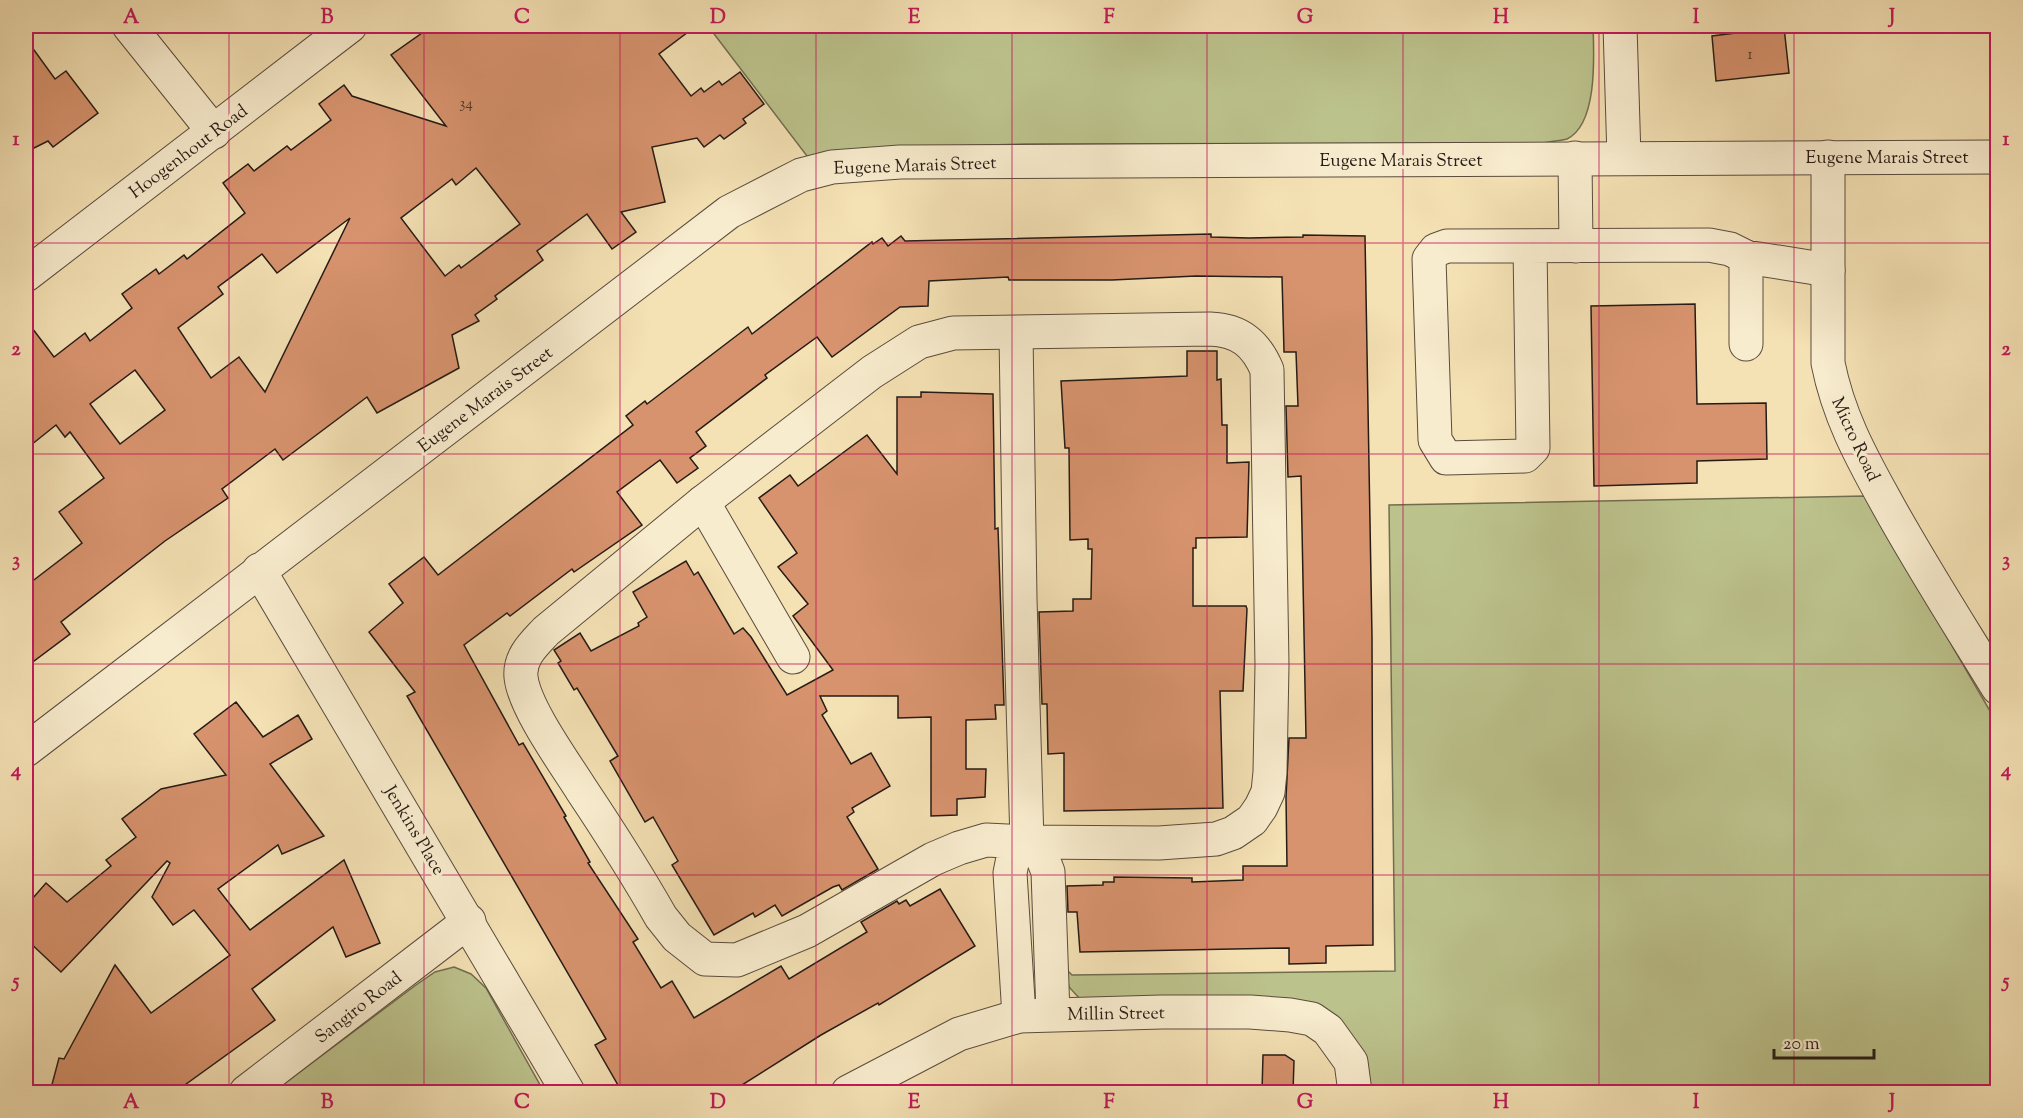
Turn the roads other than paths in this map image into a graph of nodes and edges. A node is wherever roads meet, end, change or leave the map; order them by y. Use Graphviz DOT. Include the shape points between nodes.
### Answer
graph roads {
  1 [pos="129,26"];
  2 [pos="350,26"];
  3 [pos="1620,26"];
  4 [pos="214,132"];
  5 [pos="1828,157"];
  6 [pos="1998,157"];
  7 [pos="1575,158"];
  8 [pos="1624,158"];
  9 [pos="1530,246"];
  10 [pos="1576,246"];
  11 [pos="1746,258"];
  12 [pos="1828,270"];
  13 [pos="26,275"];
  14 [pos="1016,333"];
  15 [pos="1746,344"];
  16 [pos="703,502"];
  17 [pos="259,570"];
  18 [pos="793,657"];
  19 [pos="1998,688"];
  20 [pos="26,750"];
  21 [pos="1027,842"];
  22 [pos="469,921"];
  23 [pos="1053,1014"];
  24 [pos="1019,1016"];
  25 [pos="246,1092"];
  26 [pos="568,1092"];
  27 [pos="848,1092"];
  28 [pos="1355,1092"];
  1 -- 4 [label="street"];
  2 -- 4 [label="street, Hoogenhout Road"];
  3 -- 8 [label="street"];
  4 -- 13 [label="street, Hoogenhout Road"];
  5 -- 6 [label="street, Eugene Marais Street"];
  5 -- 8 [label="street, Eugene Marais Street"];
  5 -- 12 [label="street, Micro Road"];
  7 -- 8 [label="street, Eugene Marais Street"];
  7 -- 10 [label="street"];
  7 -- 17 [label="street, Eugene Marais Street" via="900,162 832,167 801,175 729,212"];
  9 -- 9 [label="street" via="1447,246 1436,250 1429,259 1435,440 1446,458 1525,456 1533,448"];
  9 -- 10 [label="street"];
  10 -- 11 [label="street" via="1710,246 1730,249"];
  11 -- 12 [label="street"];
  11 -- 15 [label="street"];
  12 -- 19 [label="street, Micro Road" via="1828,363 1844,423 1900,528"];
  14 -- 16 [label="street" via="953,333 918,342 872,372"];
  14 -- 21 [label="street"];
  14 -- 21 [label="street" via="1225,329 1251,343 1267,370 1272,677 1270,772 1268,792 1261,807 1252,820 1216,839 1159,843"];
  16 -- 18 [label="street"];
  16 -- 21 [label="street" via="546,631 522,662 521,677 526,696 554,747 677,937 705,959 737,960 807,931 959,848 986,840"];
  17 -- 20 [label="street, Eugene Marais Street"];
  17 -- 22 [label="street, Jenkins Place"];
  21 -- 23 [label="street" via="1048,872"];
  21 -- 24 [label="street" via="1013,858 1010,873"];
  22 -- 25 [label="street, Sangiro Road"];
  22 -- 26 [label="street, Jenkins Place"];
  23 -- 24 [label="street, Millin Street"];
  23 -- 28 [label="street, Millin Street" via="1250,1012 1312,1019 1333,1036 1351,1062"];
  24 -- 27 [label="street, Millin Street" via="959,1034"];
}
